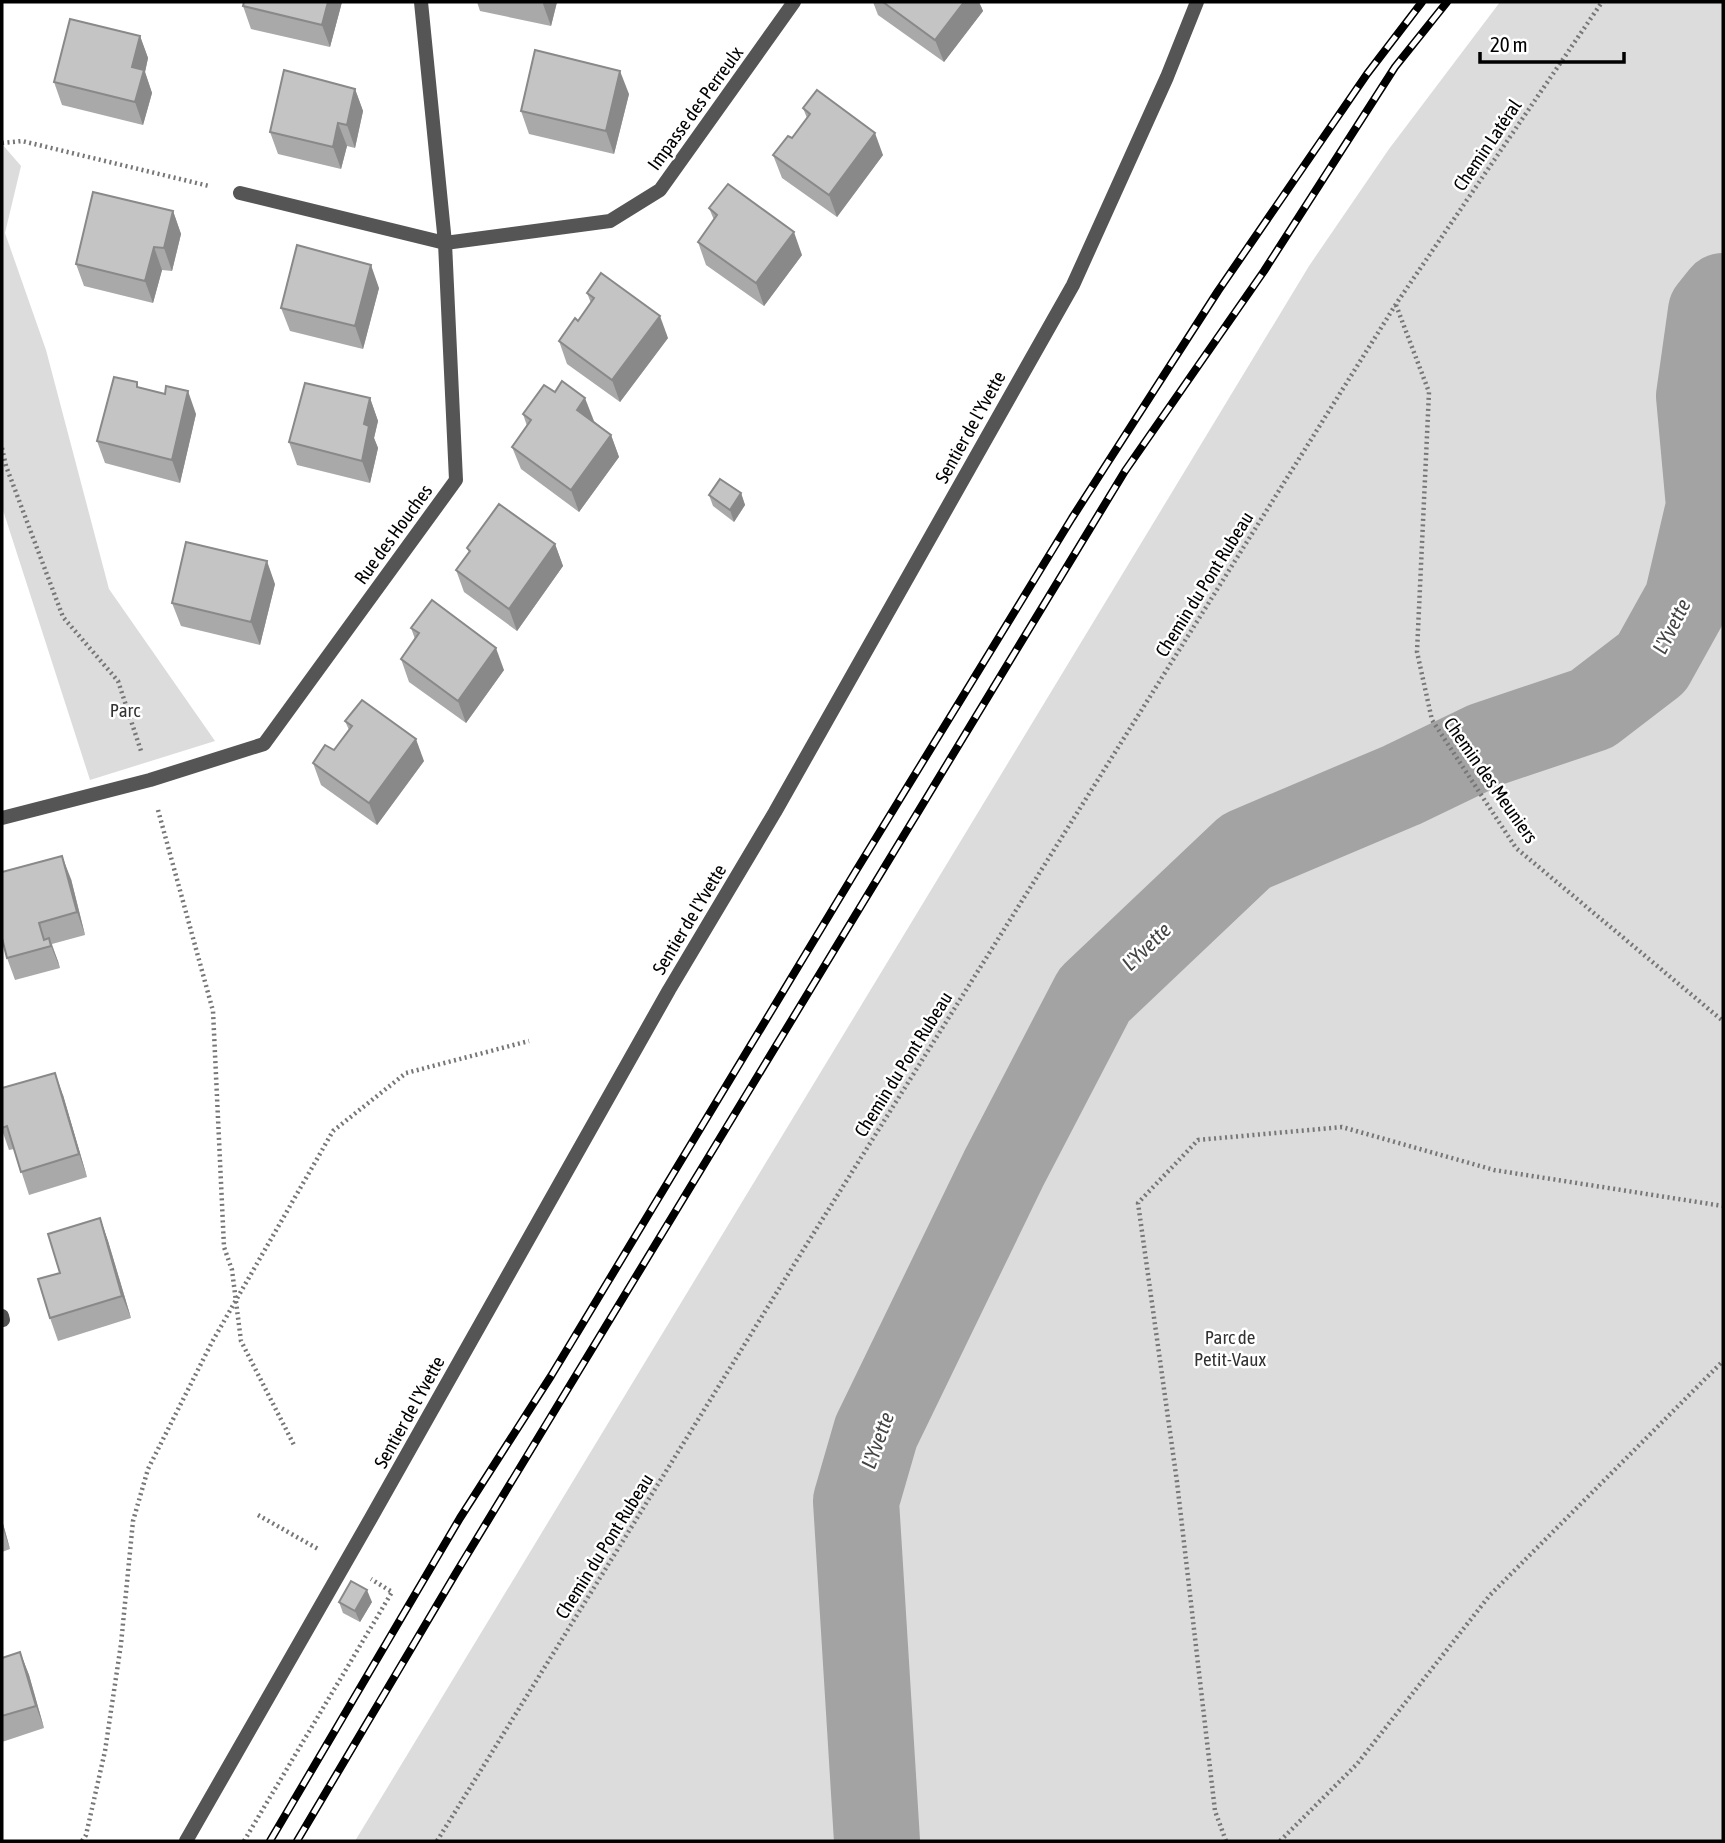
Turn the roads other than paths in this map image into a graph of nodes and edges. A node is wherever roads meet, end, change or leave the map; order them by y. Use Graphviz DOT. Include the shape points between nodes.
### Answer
graph roads {
  1 [pos="421,2"];
  2 [pos="794,2"];
  3 [pos="1197,2"];
  4 [pos="240,193"];
  5 [pos="445,243"];
  6 [pos="2,818"];
  7 [pos="186,1841"];
  1 -- 5 [label="street, Rue des Houches"];
  2 -- 5 [label="street, Impasse des Perreulx" via="660,190 610,221"];
  3 -- 7 [label="street, Sentier de l'Yvette" via="1073,285"];
  4 -- 5 [label="street"];
  5 -- 6 [label="street, Rue des Houches" via="456,480 264,744 150,780"];
}
